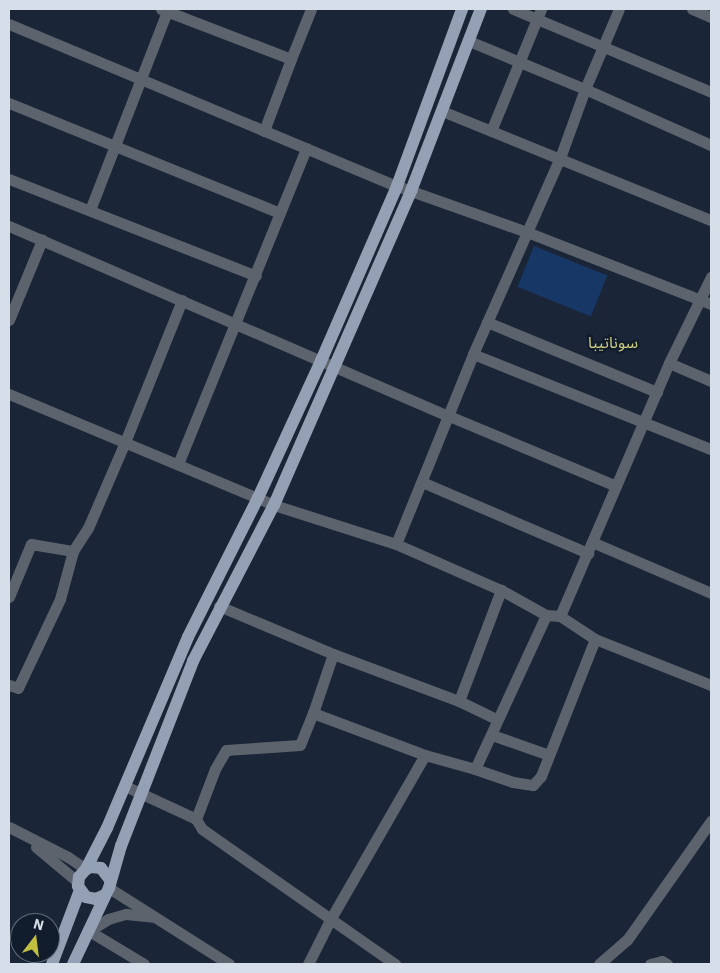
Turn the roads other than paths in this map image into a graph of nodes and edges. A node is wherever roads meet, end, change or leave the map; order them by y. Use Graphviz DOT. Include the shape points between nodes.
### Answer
graph roads {
  1 [pos="311,9"];
  2 [pos="462,9"];
  3 [pos="481,9"];
  4 [pos="513,9"];
  5 [pos="619,9"];
  6 [pos="692,9"];
  7 [pos="165,10"];
  8 [pos="539,14"];
  9 [pos="711,17"];
  10 [pos="9,24"];
  11 [pos="469,41"];
  12 [pos="603,48"];
  13 [pos="291,59"];
  14 [pos="520,61"];
  15 [pos="141,80"];
  16 [pos="585,88"];
  17 [pos="711,92"];
  18 [pos="9,103"];
  19 [pos="442,111"];
  20 [pos="490,130"];
  21 [pos="264,131"];
  22 [pos="711,145"];
  23 [pos="114,146"];
  24 [pos="306,148"];
  25 [pos="560,158"];
  26 [pos="9,179"];
  27 [pos="397,186"];
  28 [pos="411,191"];
  29 [pos="90,210"];
  30 [pos="280,213"];
  31 [pos="711,220"];
  32 [pos="9,226"];
  33 [pos="527,232"];
  34 [pos="42,240"];
  35 [pos="256,276"];
  36 [pos="711,277"];
  37 [pos="182,300"];
  38 [pos="706,302"];
  39 [pos="9,320"];
  40 [pos="487,322"];
  41 [pos="237,323"];
  42 [pos="473,354"];
  43 [pos="321,361"];
  44 [pos="669,363"];
  45 [pos="333,366"];
  46 [pos="711,381"];
  47 [pos="656,392"];
  48 [pos="9,394"];
  49 [pos="449,416"];
  50 [pos="644,421"];
  51 [pos="125,442"];
  52 [pos="711,449"];
  53 [pos="178,464"];
  54 [pos="422,482"];
  55 [pos="616,486"];
  56 [pos="258,498"];
  57 [pos="274,505"];
  58 [pos="396,544"];
  59 [pos="590,548"];
  60 [pos="73,552"];
  61 [pos="501,590"];
  62 [pos="711,593"];
  63 [pos="9,597"];
  64 [pos="219,606"];
  65 [pos="546,615"];
  66 [pos="560,616"];
  67 [pos="595,639"];
  68 [pos="334,654"];
  69 [pos="9,686"];
  70 [pos="711,686"];
  71 [pos="459,701"];
  72 [pos="313,713"];
  73 [pos="496,719"];
  74 [pos="492,735"];
  75 [pos="425,755"];
  76 [pos="549,755"];
  77 [pos="475,769"];
  78 [pos="125,786"];
  79 [pos="141,793"];
  80 [pos="196,820"];
  81 [pos="711,821"];
  82 [pos="9,827"];
  83 [pos="21,835"];
  84 [pos="93,855"];
  85 [pos="68,857"];
  86 [pos="86,869"];
  87 [pos="79,886"];
  88 [pos="108,888"];
  89 [pos="157,917"];
  90 [pos="330,920"];
  91 [pos="89,931"];
  92 [pos="125,953"];
  93 [pos="52,964"];
  94 [pos="73,964"];
  95 [pos="120,964"];
  96 [pos="144,964"];
  97 [pos="229,964"];
  98 [pos="308,964"];
  99 [pos="395,964"];
  100 [pos="599,964"];
  101 [pos="650,964"];
  102 [pos="666,964"];
  1 -- 13 [label="street"];
  2 -- 27 [label="main road"];
  3 -- 11 [label="main road"];
  4 -- 8 [label="street"];
  5 -- 12 [label="street"];
  6 -- 9 [label="street"];
  7 -- 13 [label="street"];
  7 -- 15 [label="street"];
  8 -- 12 [label="street"];
  8 -- 14 [label="street"];
  10 -- 15 [label="street"];
  11 -- 14 [label="street"];
  11 -- 19 [label="main road"];
  12 -- 16 [label="street"];
  12 -- 17 [label="street"];
  13 -- 21 [label="street"];
  14 -- 16 [label="street"];
  14 -- 20 [label="street"];
  15 -- 21 [label="street"];
  15 -- 23 [label="street"];
  16 -- 22 [label="street"];
  16 -- 25 [label="street"];
  18 -- 23 [label="street"];
  19 -- 20 [label="street"];
  19 -- 28 [label="main road"];
  20 -- 25 [label="street"];
  21 -- 24 [label="street"];
  23 -- 29 [label="street"];
  23 -- 30 [label="street"];
  24 -- 27 [label="street"];
  24 -- 30 [label="street"];
  25 -- 31 [label="street"];
  25 -- 33 [label="street"];
  26 -- 29 [label="street"];
  27 -- 28 [label="street"];
  27 -- 43 [label="main road"];
  28 -- 33 [label="street"];
  28 -- 45 [label="main road"];
  29 -- 35 [label="street"];
  30 -- 35 [label="street"];
  32 -- 34 [label="street"];
  33 -- 38 [label="street"];
  33 -- 40 [label="street"];
  34 -- 37 [label="street"];
  34 -- 39 [label="street"];
  35 -- 41 [label="street"];
  36 -- 38 [label="street"];
  37 -- 41 [label="street"];
  37 -- 51 [label="street"];
  38 -- 44 [label="street"];
  40 -- 42 [label="street"];
  40 -- 47 [label="street"];
  41 -- 43 [label="street"];
  41 -- 53 [label="street"];
  42 -- 49 [label="street"];
  42 -- 50 [label="street"];
  43 -- 45 [label="street"];
  43 -- 56 [label="main road"];
  44 -- 46 [label="street"];
  44 -- 47 [label="street"];
  45 -- 49 [label="street"];
  45 -- 57 [label="main road"];
  47 -- 50 [label="street"];
  48 -- 51 [label="street"];
  49 -- 54 [label="street"];
  49 -- 55 [label="street"];
  50 -- 52 [label="street"];
  50 -- 55 [label="street"];
  51 -- 53 [label="street"];
  51 -- 60 [label="street" via="88,528"];
  53 -- 56 [label="street"];
  54 -- 58 [label="street"];
  54 -- 59 [label="street"];
  55 -- 59 [label="street"];
  56 -- 57 [label="street"];
  56 -- 78 [label="main road" via="188,637"];
  57 -- 58 [label="street"];
  57 -- 64 [label="main road"];
  58 -- 61 [label="street"];
  59 -- 62 [label="street"];
  59 -- 66 [label="street"];
  60 -- 63 [label="street" via="31,544"];
  60 -- 69 [label="street" via="60,599 27,672 18,688"];
  61 -- 65 [label="street"];
  61 -- 71 [label="street"];
  64 -- 68 [label="street"];
  64 -- 79 [label="main road" via="192,661"];
  65 -- 66 [label="street"];
  65 -- 73 [label="street"];
  66 -- 67 [label="street"];
  67 -- 70 [label="street"];
  67 -- 76 [label="street"];
  68 -- 71 [label="street"];
  68 -- 72 [label="street"];
  71 -- 73 [label="street"];
  72 -- 75 [label="street"];
  72 -- 80 [label="street" via="300,745 226,750 214,769"];
  73 -- 74 [label="street"];
  74 -- 76 [label="street"];
  74 -- 77 [label="street"];
  75 -- 77 [label="street"];
  75 -- 90 [label="street"];
  76 -- 77 [label="street" via="541,776 533,785"];
  78 -- 79 [label="street"];
  78 -- 84 [label="main road"];
  79 -- 80 [label="street"];
  79 -- 88 [label="main road"];
  80 -- 90 [label="street" via="202,829"];
  81 -- 100 [label="street" via="627,940"];
  82 -- 83 [label="street"];
  83 -- 85 [label="street"];
  83 -- 87 [label="street"];
  84 -- 85 [label="street" via="80,859"];
  84 -- 86 [label="main road"];
  85 -- 86 [label="street"];
  86 -- 87 [label="main road" via="79,876"];
  86 -- 88 [label="main road" via="100,868"];
  87 -- 88 [label="main road" via="91,899"];
  87 -- 93 [label="main road"];
  88 -- 89 [label="street"];
  88 -- 91 [label="main road"];
  89 -- 91 [label="street" via="126,914 108,919"];
  89 -- 97 [label="street"];
  90 -- 98 [label="street"];
  90 -- 99 [label="street"];
  91 -- 92 [label="street"];
  91 -- 94 [label="main road"];
  92 -- 95 [label="street"];
  92 -- 96 [label="street"];
  101 -- 102 [label="street"];
}
